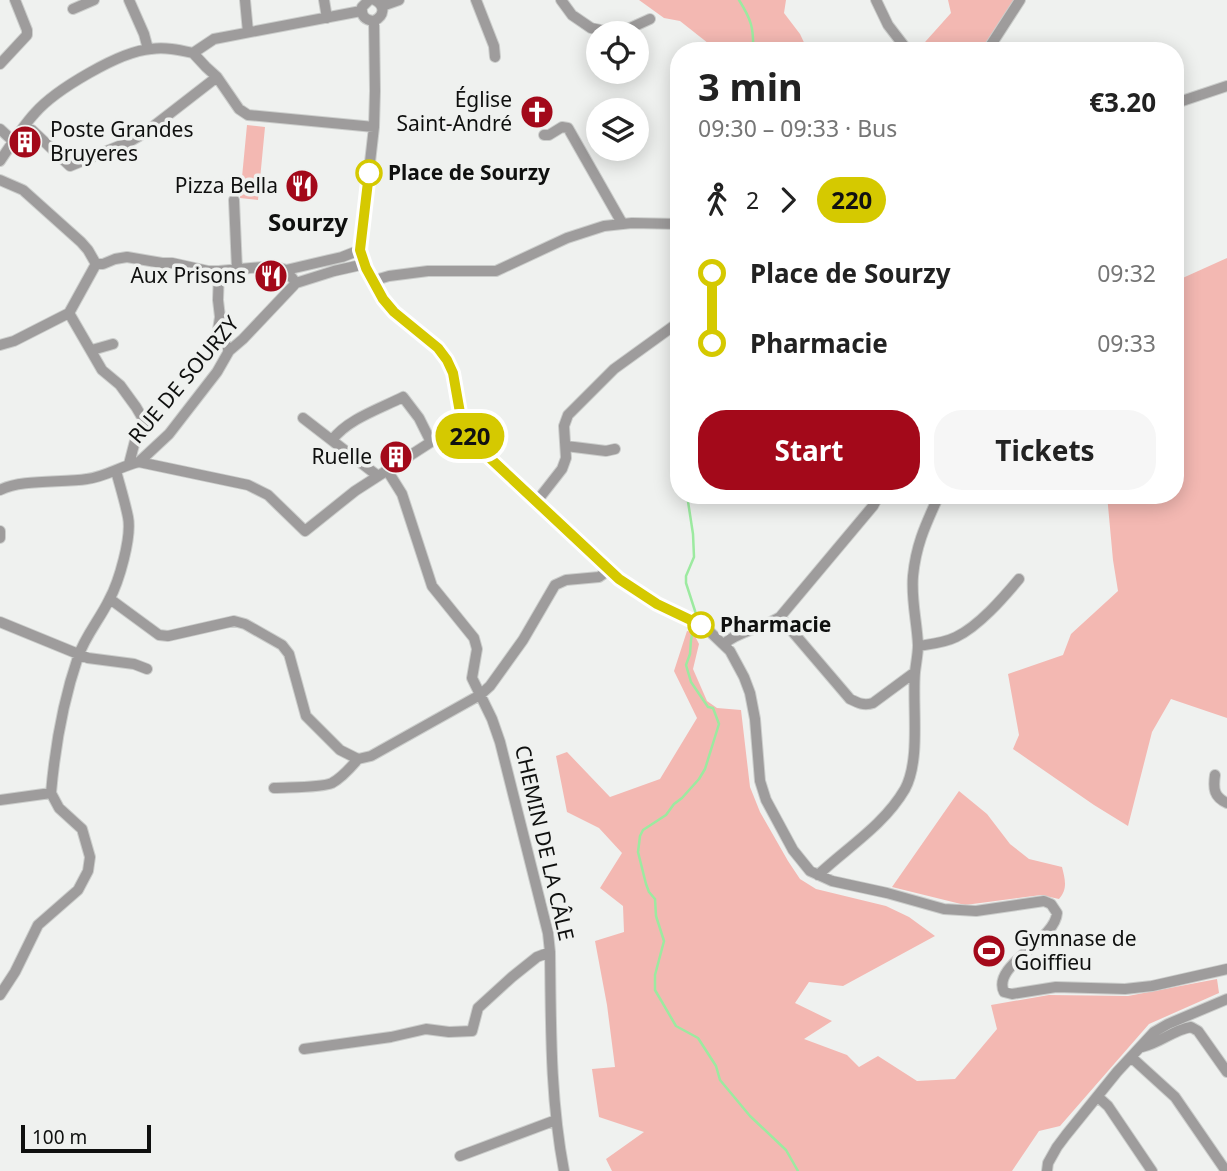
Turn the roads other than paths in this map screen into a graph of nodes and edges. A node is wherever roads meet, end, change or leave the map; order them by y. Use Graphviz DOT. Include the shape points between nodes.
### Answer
graph roads {
  1 [pos="15,0"];
  2 [pos="94,0"];
  3 [pos="129,0"];
  4 [pos="245,0"];
  5 [pos="324,0"];
  6 [pos="369,0"];
  7 [pos="399,0"];
  8 [pos="476,0"];
  9 [pos="561,0"];
  10 [pos="876,0"];
  11 [pos="1020,0"];
  12 [pos="379,3"];
  13 [pos="73,9"];
  14 [pos="361,10"];
  15 [pos="327,18"];
  16 [pos="650,19"];
  17 [pos="374,21"];
  18 [pos="248,32"];
  19 [pos="901,42"];
  20 [pos="994,42"];
  21 [pos="148,49"];
  22 [pos="193,53"];
  23 [pos="495,57"];
  24 [pos="0,64"];
  25 [pos="217,77"];
  26 [pos="1227,86"];
  27 [pos="1184,100"];
  28 [pos="24,127"];
  29 [pos="374,127"];
  30 [pos="0,130"];
  31 [pos="544,135"];
  32 [pos="13,141"];
  33 [pos="0,161"];
  34 [pos="0,180"];
  35 [pos="233,200"];
  36 [pos="622,223"];
  37 [pos="670,224"];
  38 [pos="360,250"];
  39 [pos="96,264"];
  40 [pos="365,264"];
  41 [pos="237,269"];
  42 [pos="286,270"];
  43 [pos="219,271"];
  44 [pos="372,281"];
  45 [pos="296,283"];
  46 [pos="69,313"];
  47 [pos="670,329"];
  48 [pos="113,344"];
  49 [pos="0,345"];
  50 [pos="92,350"];
  51 [pos="229,351"];
  52 [pos="303,418"];
  53 [pos="462,424"];
  54 [pos="332,440"];
  55 [pos="430,442"];
  56 [pos="566,446"];
  57 [pos="615,449"];
  58 [pos="134,463"];
  59 [pos="116,471"];
  60 [pos="382,473"];
  61 [pos="0,490"];
  62 [pos="537,501"];
  63 [pos="874,504"];
  64 [pos="935,504"];
  65 [pos="0,531"];
  66 [pos="0,538"];
  67 [pos="609,570"];
  68 [pos="1019,579"];
  69 [pos="110,599"];
  70 [pos="780,617"];
  71 [pos="0,622"];
  72 [pos="724,644"];
  73 [pos="918,646"];
  74 [pos="79,655"];
  75 [pos="147,669"];
  76 [pos="915,672"];
  77 [pos="481,695"];
  78 [pos="358,758"];
  79 [pos="1215,775"];
  80 [pos="274,788"];
  81 [pos="51,793"];
  82 [pos="0,800"];
  83 [pos="1227,803"];
  84 [pos="818,876"];
  85 [pos="550,952"];
  86 [pos="1227,969"];
  87 [pos="0,995"];
  88 [pos="1224,1004"];
  89 [pos="1138,1048"];
  90 [pos="304,1049"];
  91 [pos="1131,1057"];
  92 [pos="1227,1072"];
  93 [pos="1098,1097"];
  94 [pos="556,1120"];
  95 [pos="460,1156"];
  96 [pos="564,1171"];
  97 [pos="1047,1171"];
  98 [pos="1152,1171"];
  99 [pos="1226,1171"];
  1 -- 24 [label="street" via="27,35"];
  2 -- 13 [label="street"];
  3 -- 21 [label="street"];
  4 -- 18 [label="street"];
  5 -- 15 [label="street"];
  6 -- 14 [label="street"];
  7 -- 12 [label="street"];
  8 -- 23 [label="street"];
  9 -- 16 [label="street" via="591,28 610,32"];
  10 -- 19 [label="street"];
  11 -- 20 [label="street"];
  12 -- 17 [label="street" via="382,13"];
  14 -- 15 [label="street"];
  14 -- 17 [label="street" via="366,19"];
  15 -- 18 [label="street"];
  17 -- 29 [label="street"];
  18 -- 22 [label="street" via="214,39"];
  21 -- 22 [label="street"];
  21 -- 28 [label="street" via="86,75 48,100"];
  22 -- 25 [label="street"];
  25 -- 28 [label="street" via="146,132 70,166"];
  25 -- 29 [label="street" via="248,115"];
  26 -- 27 [label="street"];
  28 -- 32 [label="street"];
  29 -- 38 [label="street"];
  30 -- 32 [label="street"];
  31 -- 36 [label="street" via="568,128"];
  32 -- 33 [label="street"];
  34 -- 39 [label="street" via="23,190 88,250"];
  35 -- 41 [label="street"];
  36 -- 37 [label="street"];
  36 -- 44 [label="street" via="567,238 496,271 428,271"];
  38 -- 40 [label="street"];
  38 -- 42 [label="street"];
  39 -- 43 [label="street" via="127,257"];
  39 -- 46 [label="street"];
  40 -- 44 [label="street"];
  40 -- 45 [label="street"];
  41 -- 42 [label="street" via="273,266"];
  41 -- 43 [label="street"];
  42 -- 45 [label="street"];
  43 -- 51 [label="street" via="218,330"];
  44 -- 53 [label="street" via="394,312 447,360"];
  45 -- 51 [label="street, RUE DE SOURZY"];
  46 -- 49 [label="street"];
  46 -- 50 [label="street"];
  47 -- 56 [label="street" via="614,369 568,415"];
  48 -- 50 [label="street"];
  50 -- 58 [label="street" via="102,370 120,385 146,424 136,437"];
  51 -- 58 [label="street, RUE DE SOURZY" via="169,434"];
  52 -- 54 [label="street"];
  53 -- 55 [label="street"];
  53 -- 62 [label="street" via="478,447"];
  54 -- 55 [label="street" via="357,420 403,397"];
  54 -- 60 [label="street"];
  55 -- 60 [label="street"];
  56 -- 57 [label="street"];
  56 -- 62 [label="street" via="562,469"];
  58 -- 59 [label="street, RUE DE SOURZY"];
  58 -- 60 [label="street" via="248,485 268,495 305,531"];
  59 -- 61 [label="street, RUE DE SOURZY" via="90,479"];
  59 -- 69 [label="street" via="129,531"];
  60 -- 77 [label="street, CHEMIN DE LA CÂLE" via="402,494 432,586 474,638 477,649 472,678"];
  62 -- 67 [label="street"];
  63 -- 70 [label="street"];
  64 -- 73 [label="street" via="919,538 914,565"];
  65 -- 66 [label="street"];
  67 -- 72 [label="street" via="657,604 701,625"];
  67 -- 77 [label="street" via="600,577 555,585 523,640"];
  68 -- 73 [label="street" via="999,604 962,633"];
  69 -- 74 [label="street"];
  69 -- 78 [label="street" via="159,635 234,621 282,645 289,654 306,716 340,750"];
  70 -- 72 [label="street"];
  70 -- 76 [label="street" via="850,699 873,703"];
  71 -- 74 [label="street"];
  72 -- 84 [label="street" via="750,693 766,800 793,850"];
  73 -- 76 [label="street"];
  74 -- 75 [label="street"];
  74 -- 81 [label="street" via="61,723"];
  76 -- 84 [label="street" via="910,778 881,821"];
  77 -- 78 [label="street" via="371,756"];
  77 -- 85 [label="street, CHEMIN DE LA CÂLE" via="500,742"];
  78 -- 80 [label="street" via="334,782"];
  79 -- 83 [label="street" via="1216,794"];
  81 -- 82 [label="street"];
  81 -- 87 [label="street" via="59,808 82,829 90,857 88,871 78,890 38,925"];
  84 -- 86 [label="street" via="944,909 1051,904 1057,913 1054,924 1002,978 1004,992 1012,994 1056,987 1152,986"];
  85 -- 90 [label="street" via="512,976 478,1008 472,1031 426,1029"];
  85 -- 94 [label="street, CHEMIN DE LA CÂLE"];
  88 -- 89 [label="street" via="1168,1024"];
  89 -- 91 [label="street"];
  89 -- 92 [label="street" via="1191,1027"];
  91 -- 93 [label="street"];
  91 -- 99 [label="street" via="1175,1097"];
  93 -- 97 [label="street" via="1057,1147"];
  93 -- 98 [label="street"];
  94 -- 95 [label="street"];
  94 -- 96 [label="street, CHEMIN DE LA CÂLE"];
}
